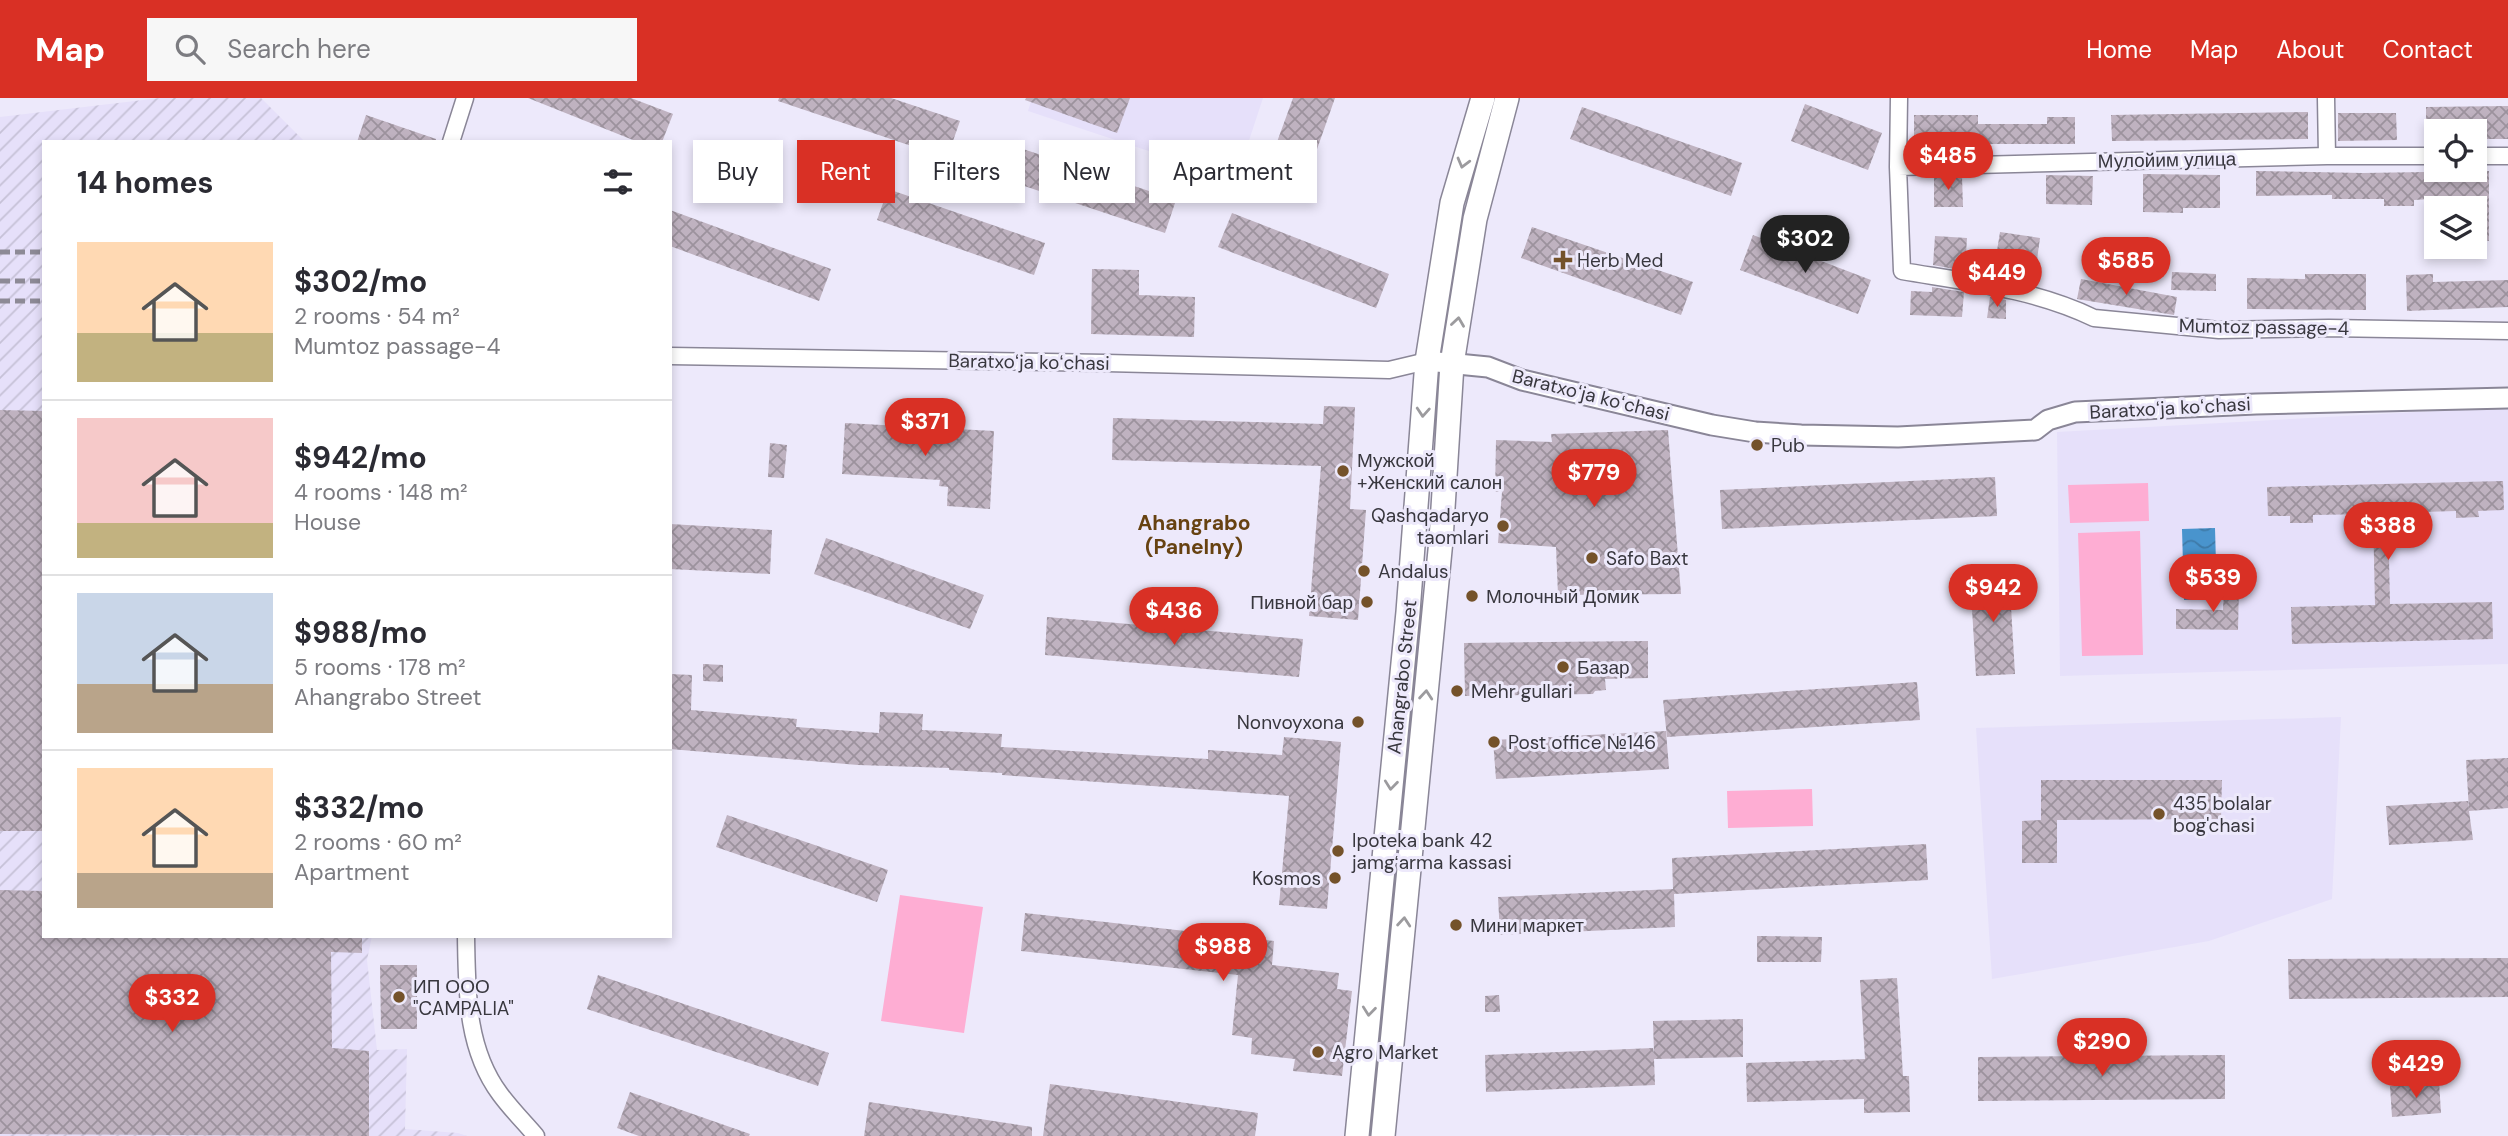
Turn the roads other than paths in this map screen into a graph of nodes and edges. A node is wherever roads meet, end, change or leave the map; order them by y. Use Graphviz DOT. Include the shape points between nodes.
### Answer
graph roads {
  1 [pos="465,98"];
  2 [pos="1483,98"];
  3 [pos="1507,98"];
  4 [pos="1899,98"];
  5 [pos="2326,98"];
  6 [pos="452,140"];
  7 [pos="2327,156"];
  8 [pos="2424,156"];
  9 [pos="2487,156"];
  10 [pos="2508,156"];
  11 [pos="1898,167"];
  12 [pos="2508,331"];
  13 [pos="672,356"];
  14 [pos="1427,361"];
  15 [pos="1452,364"];
  16 [pos="2508,398"];
  17 [pos="1432,630"];
  18 [pos="1406,631"];
  19 [pos="466,938"];
  20 [pos="536,1136"];
  21 [pos="1357,1136"];
  22 [pos="1384,1136"];
  1 -- 6 [label="street"];
  2 -- 14 [label="main road, Ahangrabo Street, one-way" via="1452,203"];
  15 -- 3 [label="main road, Ahangrabo Street, one-way" via="1475,219"];
  4 -- 11 [label="street"];
  5 -- 7 [label="street"];
  7 -- 8 [label="street, Мулойим улица"];
  7 -- 11 [label="street, Мулойим улица"];
  9 -- 10 [label="street"];
  11 -- 12 [label="street, Mumtoz passage-4" via="1902,271 2011,289 2094,318 2219,330"];
  13 -- 14 [label="street, Baratxoʻja koʻchasi" via="1389,370"];
  14 -- 15 [label="street, Baratxoʻja koʻchasi"];
  14 -- 18 [label="main road, Ahangrabo Street, one-way"];
  15 -- 16 [label="street, Baratxoʻja koʻchasi" via="1488,367 1522,380 1712,425 1801,435 1898,437 2035,430 2048,420 2075,412"];
  15 -- 17 [label="main road, Ahangrabo Street"];
  17 -- 18 [label="street"];
  22 -- 17 [label="main road, Ahangrabo Street, one-way"];
  18 -- 21 [label="main road, Ahangrabo Street, one-way"];
  19 -- 20 [label="street" via="469,1018 477,1051 500,1095"];
}
